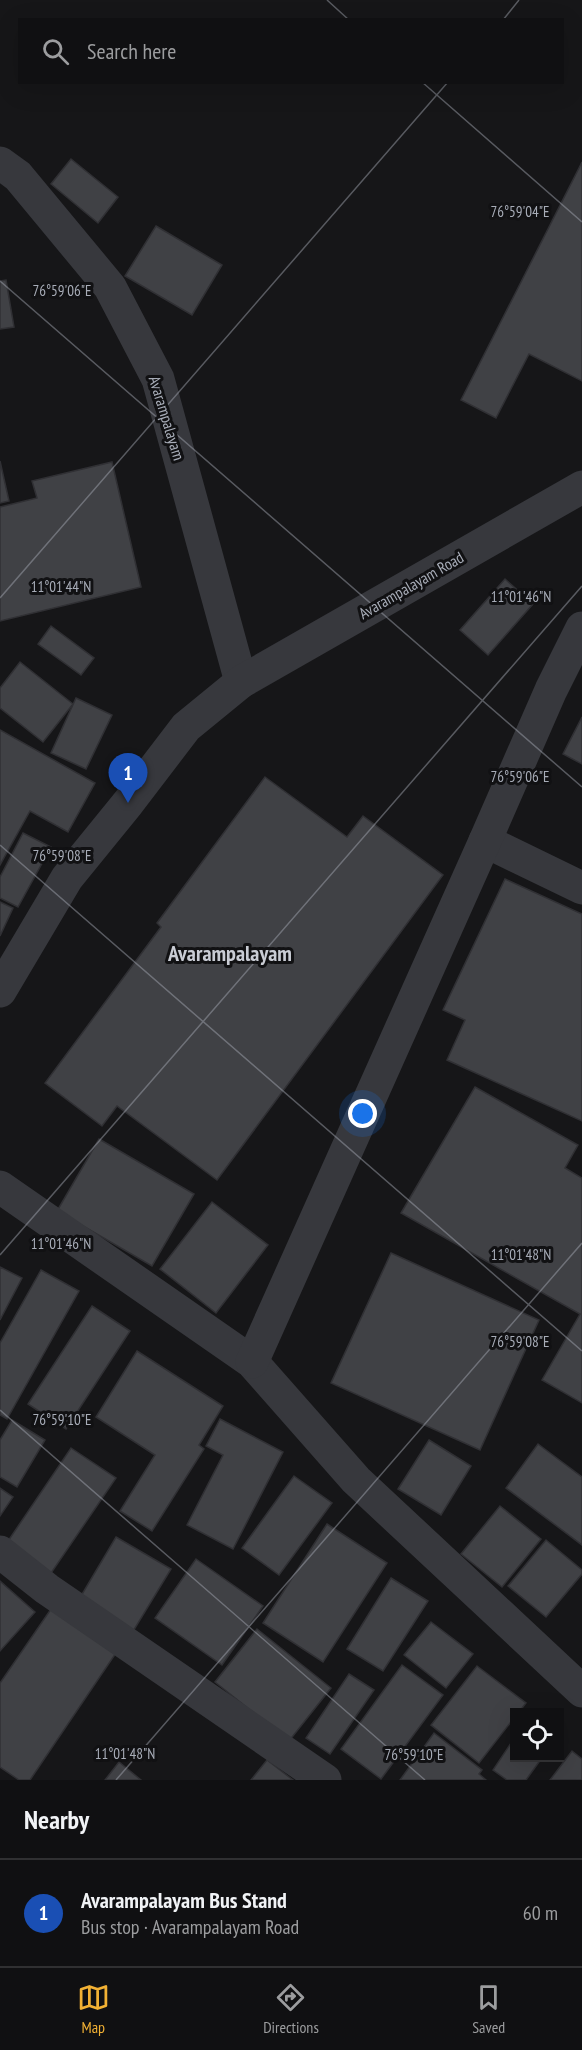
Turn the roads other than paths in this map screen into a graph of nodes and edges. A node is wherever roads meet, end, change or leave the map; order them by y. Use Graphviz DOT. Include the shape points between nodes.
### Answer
graph roads {
  1 [pos="0,163"];
  2 [pos="582,487"];
  3 [pos="582,628"];
  4 [pos="241,682"];
  5 [pos="485,841"];
  6 [pos="582,888"];
  7 [pos="0,992"];
  8 [pos="0,1187"];
  9 [pos="252,1362"];
  10 [pos="0,1552"];
  11 [pos="582,1691"];
  12 [pos="326,1780"];
  1 -- 4 [label="street, Avarampalayam" via="18,176 110,287 158,379"];
  2 -- 4 [label="street, Avarampalayam Road"];
  3 -- 5 [label="street" via="550,690"];
  4 -- 7 [label="street, Avarampalayam Road" via="186,727 67,878"];
  5 -- 6 [label="street"];
  5 -- 9 [label="street"];
  8 -- 9 [label="street"];
  9 -- 11 [label="street" via="356,1480"];
  10 -- 12 [label="street" via="47,1589"];
}
